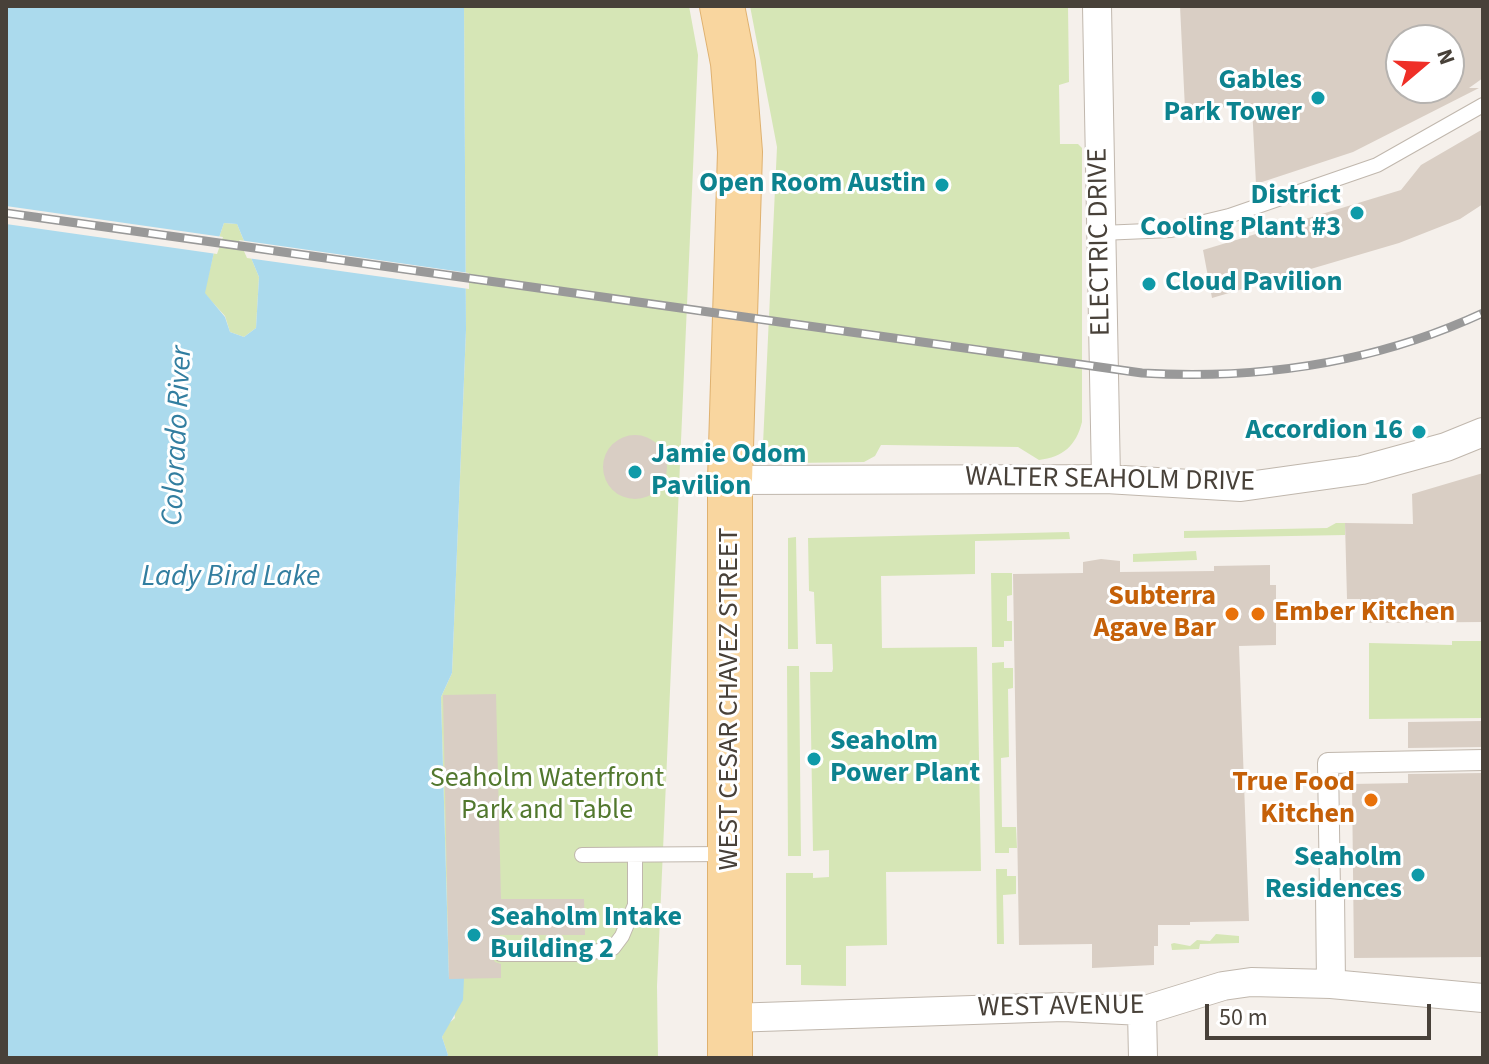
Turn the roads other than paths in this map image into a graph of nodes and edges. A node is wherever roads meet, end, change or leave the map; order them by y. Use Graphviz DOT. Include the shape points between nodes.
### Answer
graph roads {
  1 [pos="722,6"];
  2 [pos="1097,6"];
  3 [pos="1483,105"];
  4 [pos="1101,233"];
  5 [pos="1483,432"];
  6 [pos="1106,479"];
  7 [pos="730,480"];
  8 [pos="1483,760"];
  9 [pos="731,854"];
  10 [pos="582,855"];
  11 [pos="635,856"];
  12 [pos="1330,893"];
  13 [pos="501,954"];
  14 [pos="1331,984"];
  15 [pos="1483,998"];
  16 [pos="1142,1011"];
  17 [pos="730,1038"];
  18 [pos="1143,1058"];
  1 -- 7 [label="main road, WEST CESAR CHAVEZ STREET" via="740,152"];
  2 -- 4 [label="street, ELECTRIC DRIVE"];
  3 -- 4 [label="lane" via="1377,165 1244,211 1171,230"];
  4 -- 6 [label="street, ELECTRIC DRIVE"];
  5 -- 6 [label="street, WALTER SEAHOLM DRIVE" via="1362,470 1241,487"];
  6 -- 7 [label="street, WALTER SEAHOLM DRIVE"];
  7 -- 9 [label="main road, WEST CESAR CHAVEZ STREET"];
  8 -- 12 [label="street" via="1328,763"];
  9 -- 11 [label="lane"];
  9 -- 17 [label="main road, WEST CESAR CHAVEZ STREET"];
  10 -- 11 [label="lane"];
  11 -- 13 [label="lane" via="635,905 613,948 583,954"];
  12 -- 14 [label="street"];
  14 -- 15 [label="street, WEST AVENUE"];
  14 -- 16 [label="street, WEST AVENUE" via="1251,982"];
  16 -- 17 [label="street, WEST AVENUE" via="1064,1007"];
  16 -- 18 [label="street"];
}
